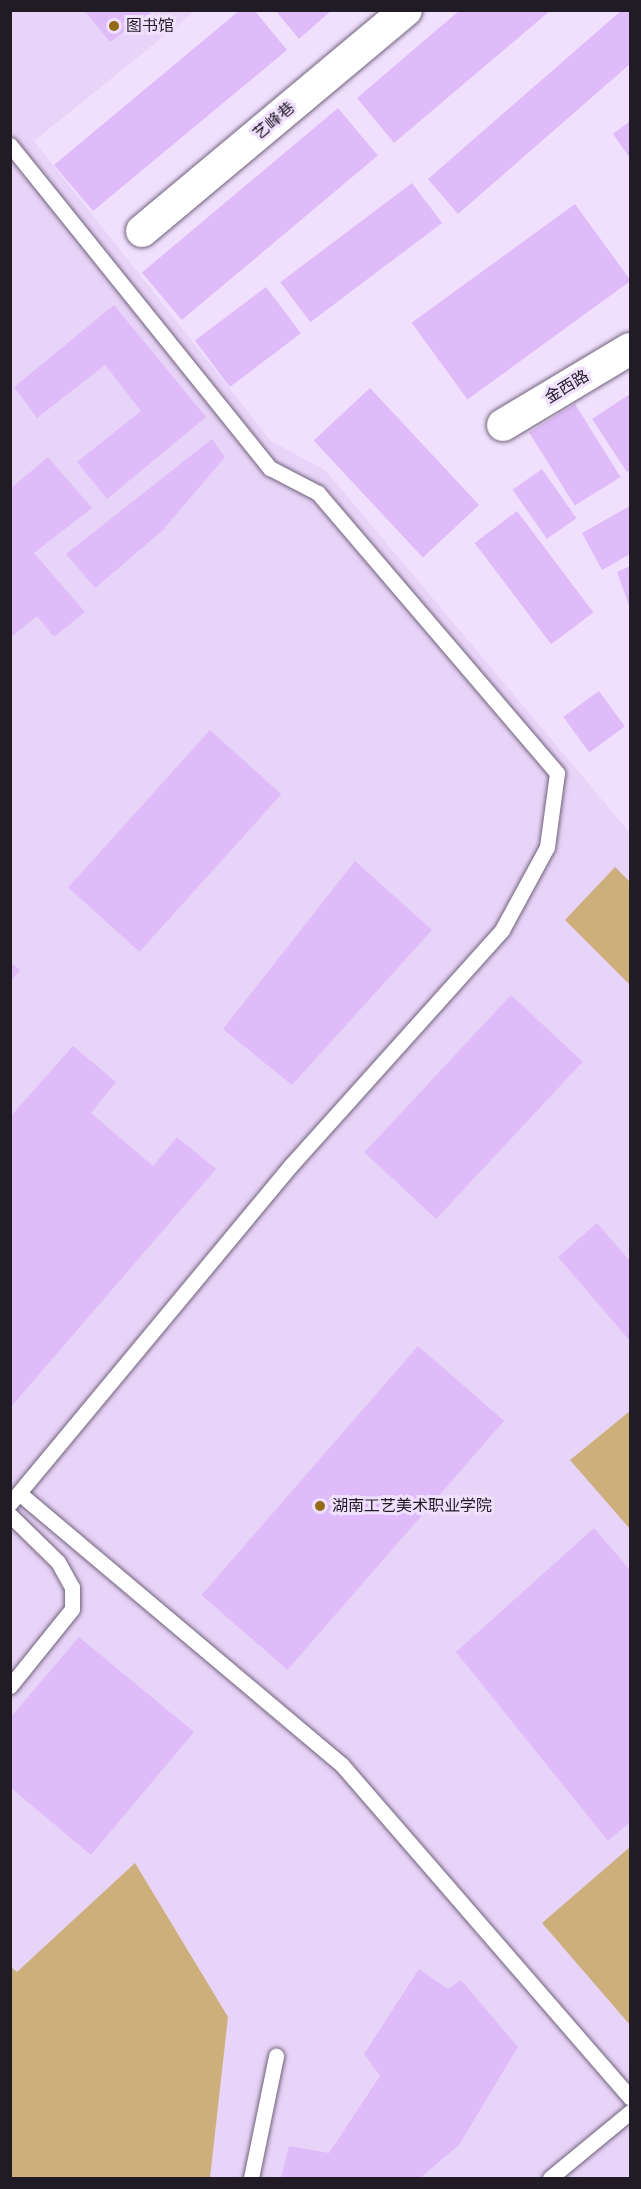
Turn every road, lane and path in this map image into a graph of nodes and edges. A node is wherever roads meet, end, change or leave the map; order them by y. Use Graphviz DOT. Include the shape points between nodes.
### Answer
graph roads {
  1 [pos="406,10"];
  2 [pos="10,145"];
  3 [pos="142,231"];
  4 [pos="630,349"];
  5 [pos="503,425"];
  6 [pos="15,1498"];
  7 [pos="10,1515"];
  8 [pos="10,1686"];
  9 [pos="276,2056"];
  10 [pos="630,2098"];
  11 [pos="630,2112"];
  12 [pos="251,2178"];
  13 [pos="550,2178"];
  1 -- 3 [label="street, 艺峰巷"];
  2 -- 6 [label="lane" via="270,468 318,493 557,773 547,847 502,930 291,1165"];
  4 -- 5 [label="street, 金西路"];
  6 -- 10 [label="lane" via="342,1765"];
  7 -- 8 [label="lane" via="58,1563 72,1587 72,1609"];
  9 -- 12 [label="lane"];
  11 -- 13 [label="lane"];
}
